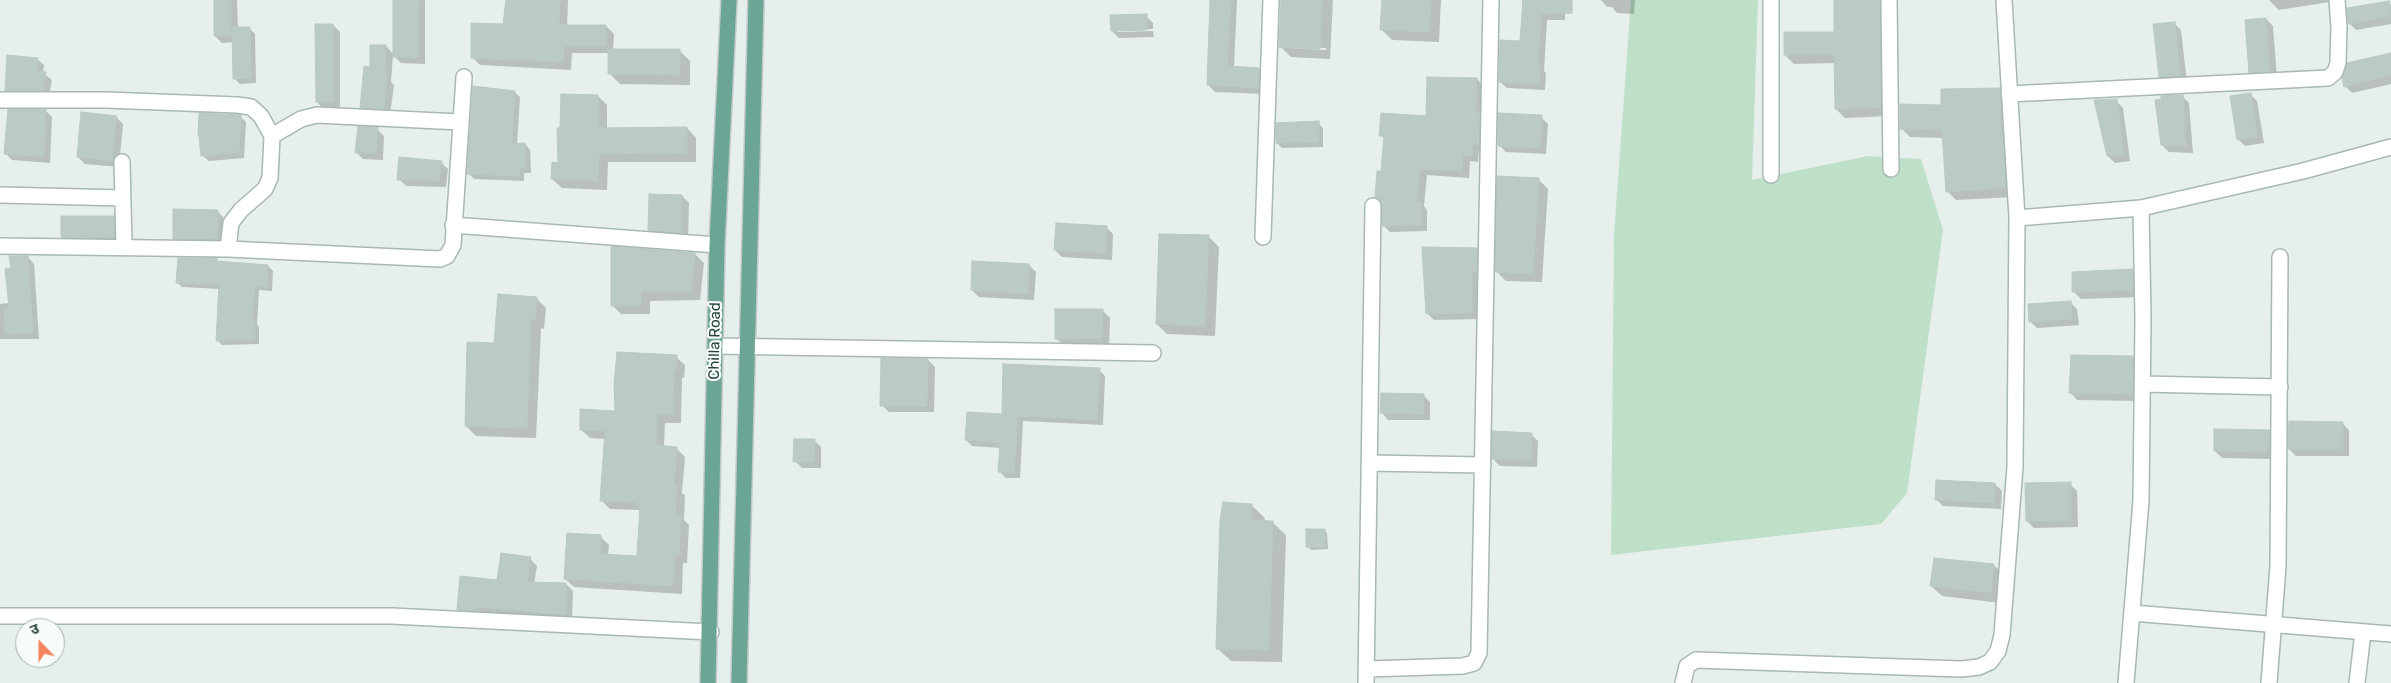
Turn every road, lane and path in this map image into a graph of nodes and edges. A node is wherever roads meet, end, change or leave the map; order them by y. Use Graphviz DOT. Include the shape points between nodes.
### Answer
graph roads {
  1 [pos="728,0"];
  2 [pos="756,0"];
  3 [pos="1271,0"];
  4 [pos="1492,0"];
  5 [pos="1771,0"];
  6 [pos="1890,0"];
  7 [pos="2004,0"];
  8 [pos="2337,0"];
  9 [pos="464,76"];
  10 [pos="2009,94"];
  11 [pos="0,100"];
  12 [pos="460,122"];
  13 [pos="272,136"];
  14 [pos="2391,148"];
  15 [pos="122,162"];
  16 [pos="1892,169"];
  17 [pos="1771,175"];
  18 [pos="0,195"];
  19 [pos="123,198"];
  20 [pos="1373,206"];
  21 [pos="2141,208"];
  22 [pos="2016,218"];
  23 [pos="453,225"];
  24 [pos="1263,238"];
  25 [pos="717,245"];
  26 [pos="0,246"];
  27 [pos="124,246"];
  28 [pos="228,249"];
  29 [pos="2280,257"];
  30 [pos="716,346"];
  31 [pos="747,346"];
  32 [pos="1153,354"];
  33 [pos="2142,384"];
  34 [pos="2280,387"];
  35 [pos="1370,463"];
  36 [pos="1483,465"];
  37 [pos="2132,613"];
  38 [pos="0,616"];
  39 [pos="2275,624"];
  40 [pos="710,632"];
  41 [pos="2363,632"];
  42 [pos="2391,634"];
  43 [pos="1366,676"];
  44 [pos="708,683"];
  45 [pos="739,683"];
  46 [pos="1683,683"];
  47 [pos="2126,683"];
  48 [pos="2269,683"];
  49 [pos="2358,683"];
  1 -- 25 [label="main road, Chilla Road"];
  2 -- 31 [label="main road"];
  3 -- 24 [label="street"];
  4 -- 36 [label="street"];
  5 -- 17 [label="street"];
  6 -- 16 [label="street"];
  7 -- 10 [label="street"];
  8 -- 10 [label="street" via="2338,63 2328,78"];
  9 -- 12 [label="street"];
  10 -- 22 [label="street"];
  11 -- 13 [label="street" via="237,105 251,107 261,116"];
  12 -- 13 [label="street" via="318,115 302,119"];
  12 -- 23 [label="street"];
  13 -- 28 [label="street" via="270,178 265,189 231,223"];
  14 -- 21 [label="street"];
  15 -- 19 [label="street"];
  18 -- 19 [label="street"];
  19 -- 27 [label="street"];
  20 -- 35 [label="street"];
  21 -- 22 [label="street"];
  21 -- 33 [label="street"];
  22 -- 46 [label="street" via="2015,467 2002,635 1998,651 1990,662 1961,669 1696,660 1687,666"];
  23 -- 25 [label="street"];
  23 -- 28 [label="street" via="451,251 440,259"];
  25 -- 30 [label="main road, Chilla Road"];
  26 -- 27 [label="street"];
  27 -- 28 [label="street"];
  29 -- 34 [label="street"];
  30 -- 31 [label="street"];
  30 -- 40 [label="main road, Chilla Road"];
  31 -- 32 [label="street"];
  31 -- 45 [label="main road"];
  33 -- 34 [label="street"];
  33 -- 37 [label="street" via="2141,501"];
  34 -- 39 [label="street"];
  35 -- 36 [label="street"];
  35 -- 43 [label="street"];
  36 -- 43 [label="street" via="1479,653 1474,663"];
  37 -- 39 [label="street"];
  37 -- 47 [label="street"];
  38 -- 40 [label="street" via="392,616"];
  39 -- 41 [label="street"];
  39 -- 48 [label="street"];
  40 -- 44 [label="main road, Chilla Road"];
  41 -- 42 [label="street"];
  41 -- 49 [label="street"];
}
